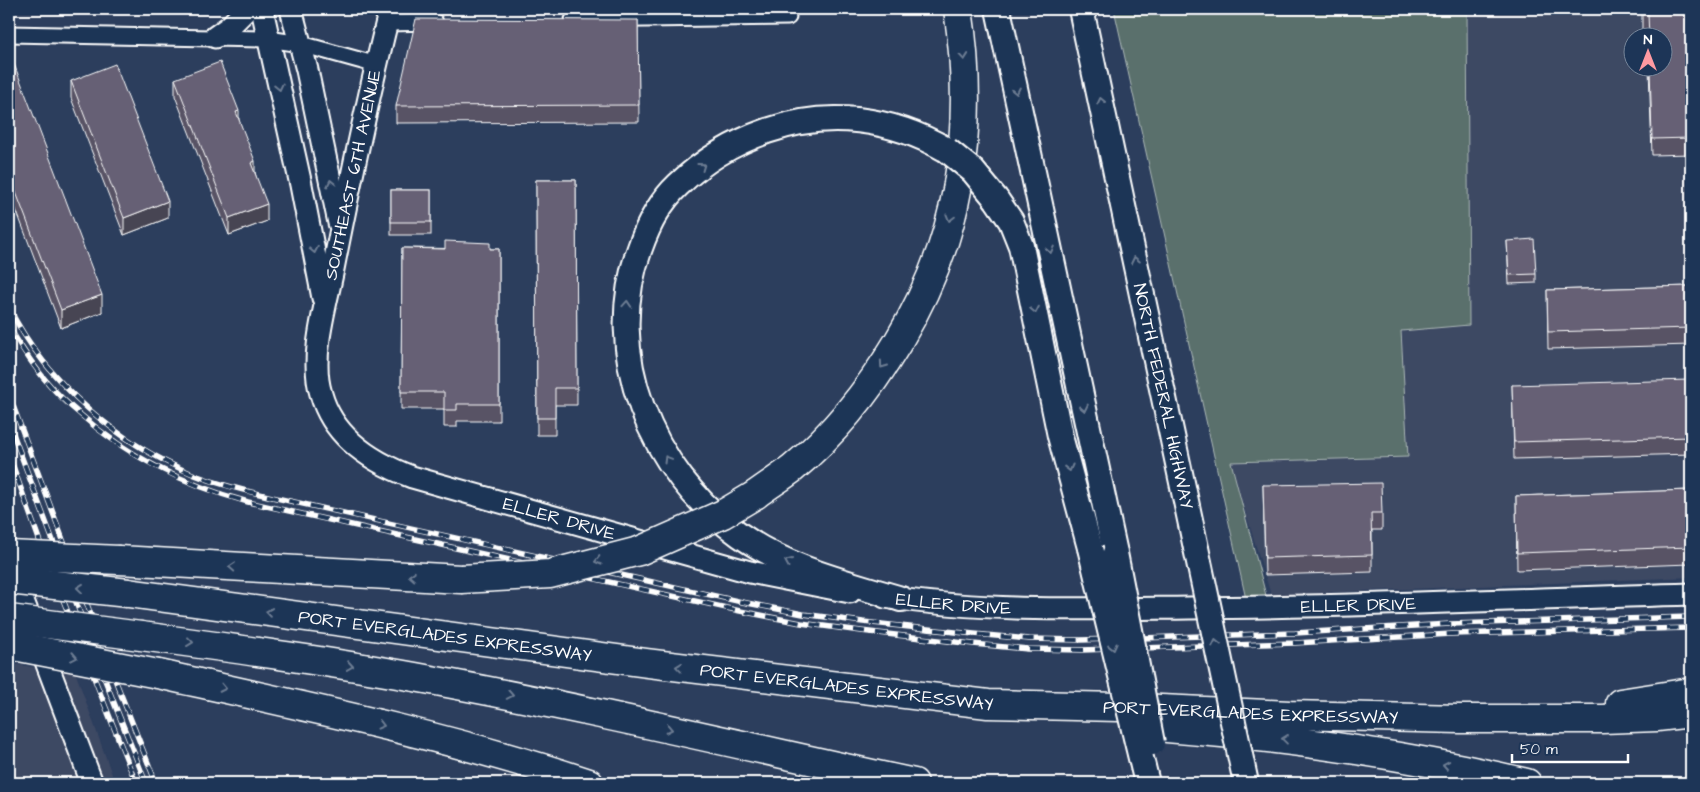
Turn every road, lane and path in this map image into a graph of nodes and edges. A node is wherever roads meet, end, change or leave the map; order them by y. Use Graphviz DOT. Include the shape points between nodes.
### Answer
graph roads {
  1 [pos="247,9"];
  2 [pos="262,9"];
  3 [pos="291,9"];
  4 [pos="958,9"];
  5 [pos="998,9"];
  6 [pos="1081,9"];
  7 [pos="388,16"];
  8 [pos="788,17"];
  9 [pos="559,20"];
  10 [pos="451,22"];
  11 [pos="9,34"];
  12 [pos="215,37"];
  13 [pos="268,39"];
  14 [pos="300,44"];
  15 [pos="377,65"];
  16 [pos="341,231"];
  17 [pos="325,308"];
  18 [pos="319,342"];
  19 [pos="9,555"];
  20 [pos="9,564"];
  21 [pos="9,580"];
  22 [pos="1691,594"];
  23 [pos="901,599"];
  24 [pos="9,619"];
  25 [pos="9,645"];
  26 [pos="1691,692"];
  27 [pos="988,704"];
  28 [pos="1691,713"];
  29 [pos="1460,720"];
  30 [pos="92,783"];
  31 [pos="589,783"];
  32 [pos="914,783"];
  33 [pos="1147,783"];
  34 [pos="1160,783"];
  35 [pos="1246,783"];
  36 [pos="1527,783"];
  1 -- 12 [label="street"];
  2 -- 13 [label="street"];
  3 -- 14 [label="street"];
  4 -- 19 [label="highway, one-way, bridge" via="966,74 964,135 957,190 942,248 925,289 900,339 837,426 792,469 723,514 639,551 550,574 461,579"];
  5 -- 34 [label="main road, one-way, bridge" via="1115,554"];
  35 -- 6 [label="main road, NORTH FEDERAL HIGHWAY, one-way, bridge"];
  7 -- 10 [label="street"];
  7 -- 15 [label="street, SOUTHEAST 6TH AVENUE"];
  8 -- 9 [label="street"];
  11 -- 12 [label="street"];
  12 -- 13 [label="street"];
  13 -- 14 [label="street"];
  13 -- 17 [label="street, one-way"];
  14 -- 15 [label="street"];
  16 -- 14 [label="street, one-way"];
  15 -- 16 [label="street, SOUTHEAST 6TH AVENUE"];
  16 -- 17 [label="street, SOUTHEAST 6TH AVENUE"];
  17 -- 18 [label="street, SOUTHEAST 6TH AVENUE"];
  18 -- 23 [label="street, ELLER DRIVE" via="317,380 333,421 355,446 395,471 750,572"];
  20 -- 30 [label="street"];
  27 -- 21 [label="highway, PORT EVERGLADES EXPRESSWAY, one-way, bridge"];
  22 -- 23 [label="street, ELLER DRIVE" via="1248,608 1091,609 1037,609"];
  23 -- 33 [label="main road, one-way, bridge" via="781,559 721,521 694,494 663,453 632,381 627,347 628,294 636,258 658,209 678,185 711,159 743,141 796,122 867,120 901,128 932,142 972,171 996,199 1017,232 1059,428"];
  24 -- 32 [label="highway, one-way, bridge" via="304,659 438,681"];
  25 -- 31 [label="highway, one-way, bridge" via="313,708 489,753"];
  26 -- 29 [label="highway"];
  27 -- 29 [label="highway, PORT EVERGLADES EXPRESSWAY"];
  36 -- 27 [label="highway, one-way" via="1348,748 1120,723"];
  28 -- 29 [label="highway, PORT EVERGLADES EXPRESSWAY" via="1602,719"];
}
